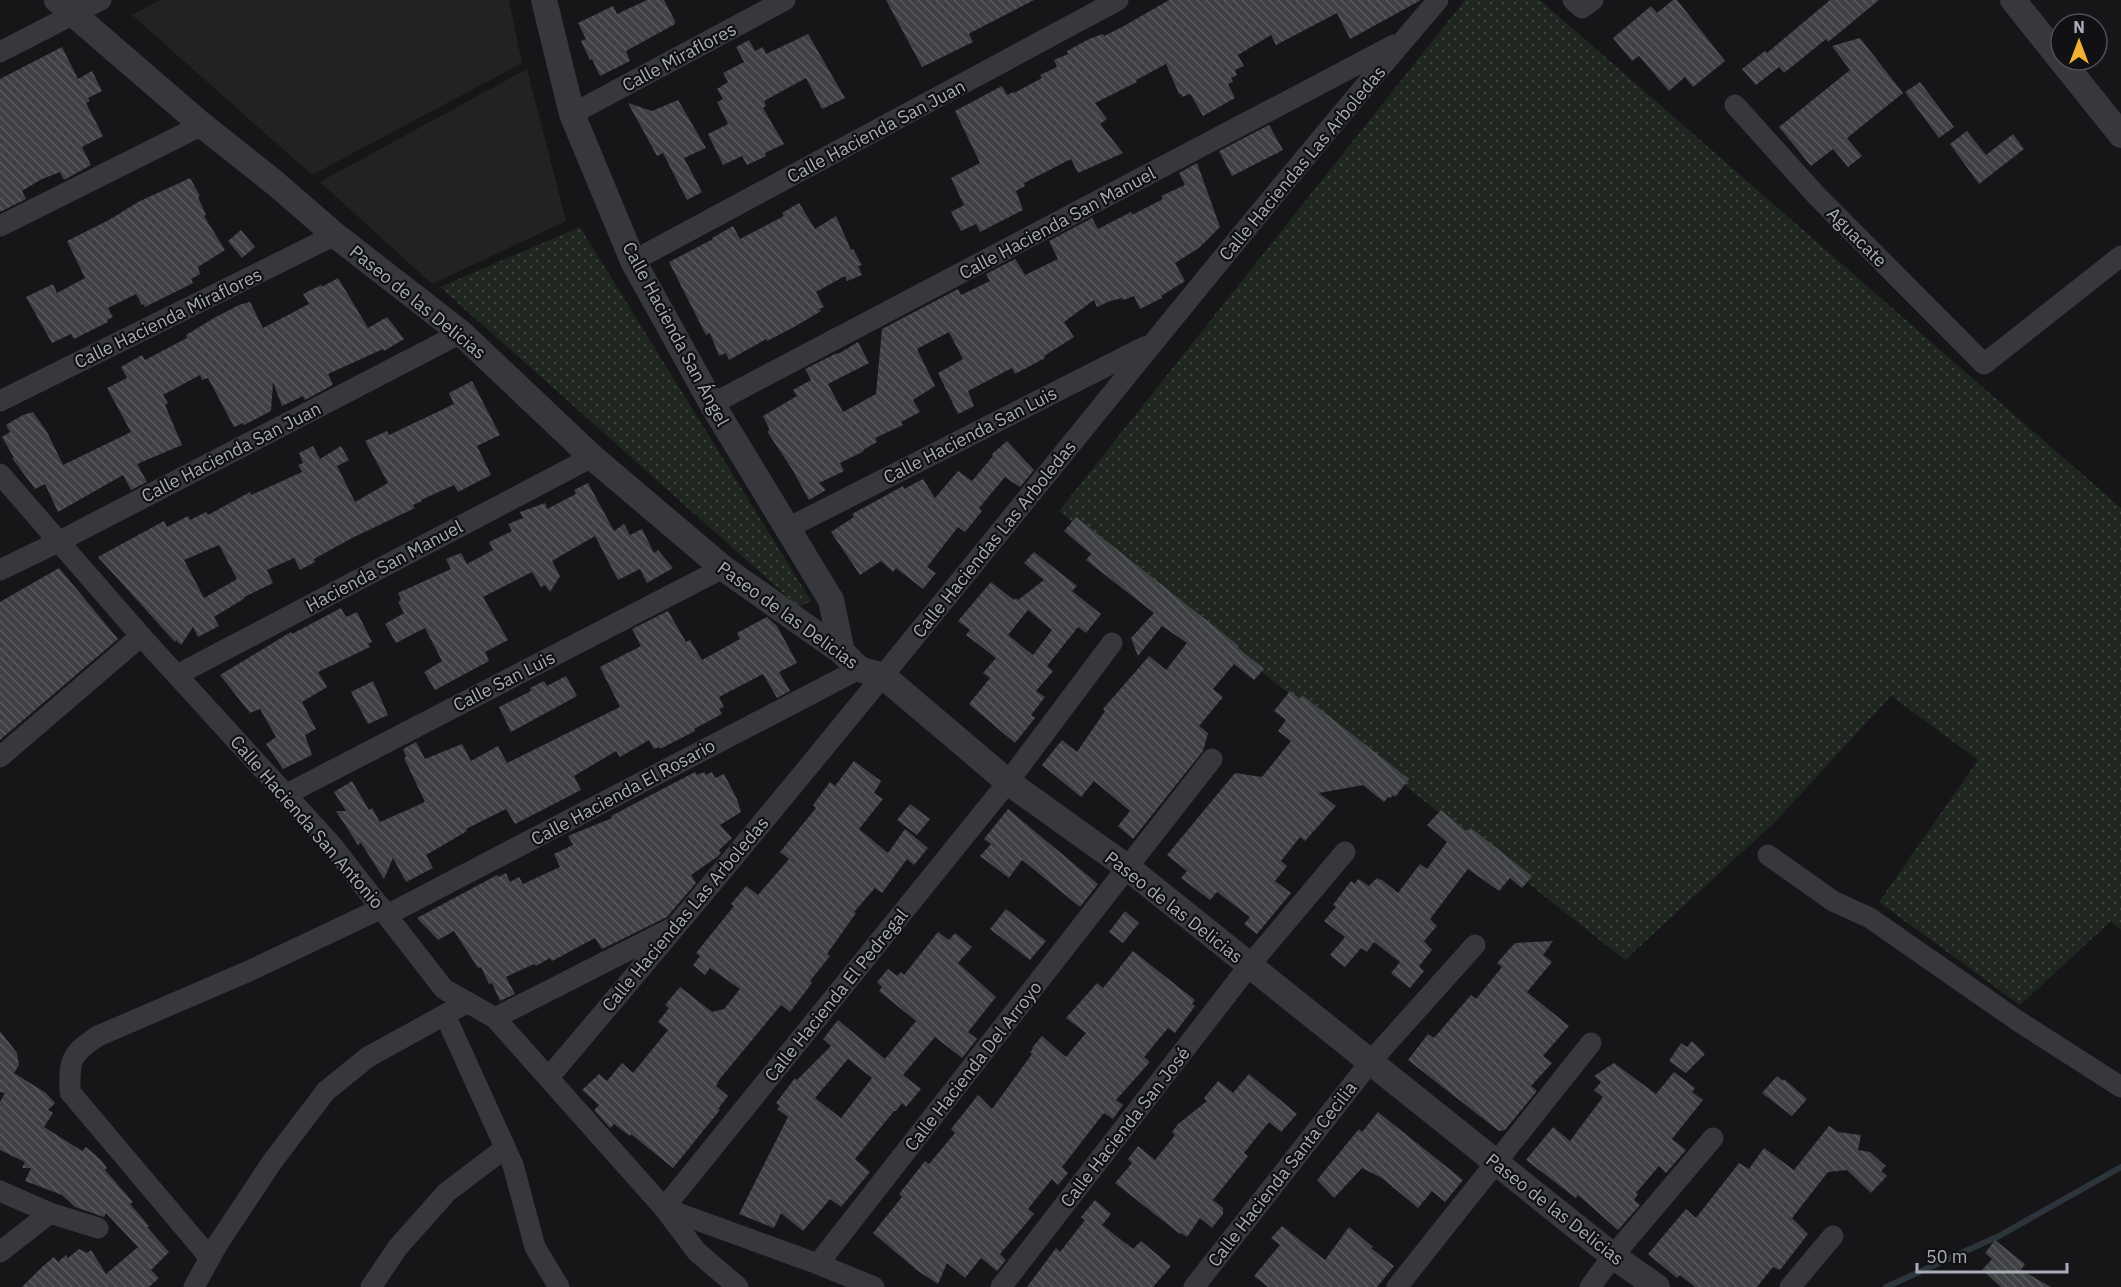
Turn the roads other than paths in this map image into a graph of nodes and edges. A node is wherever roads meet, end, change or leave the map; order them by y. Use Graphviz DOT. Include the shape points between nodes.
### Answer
graph roads {
  1 [pos="101,0"];
  2 [pos="544,0"];
  3 [pos="785,0"];
  4 [pos="1118,0"];
  5 [pos="1438,0"];
  6 [pos="2013,0"];
  7 [pos="66,7"];
  8 [pos="1403,41"];
  9 [pos="0,52"];
  10 [pos="1735,105"];
  11 [pos="572,114"];
  12 [pos="202,125"];
  13 [pos="2121,135"];
  14 [pos="0,226"];
  15 [pos="335,235"];
  16 [pos="2121,256"];
  17 [pos="633,261"];
  18 [pos="461,333"];
  19 [pos="1151,343"];
  20 [pos="0,401"];
  21 [pos="712,404"];
  22 [pos="592,457"];
  23 [pos="0,474"];
  24 [pos="788,528"];
  25 [pos="58,542"];
  26 [pos="723,568"];
  27 [pos="0,570"];
  28 [pos="141,636"];
  29 [pos="1113,643"];
  30 [pos="851,661"];
  31 [pos="177,675"];
  32 [pos="883,676"];
  33 [pos="0,757"];
  34 [pos="1212,759"];
  35 [pos="1008,782"];
  36 [pos="285,795"];
  37 [pos="1345,852"];
  38 [pos="1768,855"];
  39 [pos="1128,868"];
  40 [pos="385,911"];
  41 [pos="678,925"];
  42 [pos="1475,945"];
  43 [pos="1250,966"];
  44 [pos="468,1002"];
  45 [pos="445,1015"];
  46 [pos="495,1018"];
  47 [pos="1591,1043"];
  48 [pos="1371,1061"];
  49 [pos="549,1077"];
  50 [pos="2121,1087"];
  51 [pos="1713,1138"];
  52 [pos="505,1148"];
  53 [pos="1496,1162"];
  54 [pos="0,1191"];
  55 [pos="664,1208"];
  56 [pos="50,1213"];
  57 [pos="98,1228"];
  58 [pos="1833,1236"];
  59 [pos="0,1252"];
  60 [pos="1613,1256"];
  61 [pos="210,1258"];
  62 [pos="818,1264"];
  63 [pos="550,1283"];
  64 [pos="194,1287"];
  65 [pos="371,1287"];
  66 [pos="738,1287"];
  67 [pos="874,1287"];
  68 [pos="1001,1287"];
  69 [pos="1194,1287"];
  70 [pos="1397,1287"];
  71 [pos="1590,1287"];
  72 [pos="1656,1287"];
  73 [pos="1790,1287"];
  1 -- 7 [label="street"];
  2 -- 11 [label="street, Calle Hacienda San Ángel"];
  3 -- 11 [label="street, Calle Miraflores"];
  4 -- 17 [label="street, Calle Hacienda San Juan"];
  5 -- 8 [label="street, Calle Haciendas Las Arboledas"];
  6 -- 13 [label="street"];
  7 -- 9 [label="street"];
  7 -- 12 [label="street, Paseo de las Delicias"];
  8 -- 19 [label="street, Calle Haciendas Las Arboledas"];
  8 -- 21 [label="street, Calle Hacienda San Manuel"];
  10 -- 16 [label="street, Aguacate" via="1816,195 1984,364"];
  11 -- 17 [label="street, Calle Hacienda San Ángel"];
  12 -- 14 [label="street"];
  12 -- 15 [label="street, Paseo de las Delicias"];
  15 -- 18 [label="street, Paseo de las Delicias"];
  15 -- 20 [label="street, Calle Hacienda Miraflores"];
  17 -- 21 [label="street, Calle Hacienda San Ángel"];
  18 -- 22 [label="street, Paseo de las Delicias"];
  18 -- 25 [label="street, Calle Hacienda San Juan"];
  19 -- 24 [label="street, Calle Hacienda San Luis"];
  19 -- 32 [label="street, Calle Haciendas Las Arboledas"];
  21 -- 24 [label="street, Calle Hacienda San Ángel"];
  22 -- 26 [label="street, Paseo de las Delicias"];
  22 -- 31 [label="street, Hacienda San Manuel"];
  23 -- 25 [label="street, Calle Hacienda San Antonio"];
  24 -- 30 [label="street, Calle Hacienda San Ángel" via="831,600"];
  25 -- 27 [label="street, Calle Hacienda San Juan"];
  25 -- 28 [label="street, Calle Hacienda San Antonio"];
  26 -- 30 [label="street, Paseo de las Delicias"];
  26 -- 36 [label="street, Calle San Luis"];
  28 -- 31 [label="street, Calle Hacienda San Antonio"];
  28 -- 33 [label="street"];
  29 -- 35 [label="street, Calle Hacienda El Pedregal"];
  30 -- 32 [label="street, Paseo de las Delicias"];
  30 -- 40 [label="street, Calle Hacienda El Rosario"];
  31 -- 36 [label="street, Calle Hacienda San Antonio"];
  32 -- 35 [label="street, Paseo de las Delicias"];
  32 -- 41 [label="street, Calle Haciendas Las Arboledas"];
  34 -- 39 [label="street, Calle Hacienda Del Arroyo"];
  35 -- 39 [label="street, Paseo de las Delicias"];
  35 -- 55 [label="street, Calle Hacienda El Pedregal"];
  36 -- 40 [label="street, Calle Hacienda San Antonio"];
  37 -- 43 [label="street, Calle Hacienda San José"];
  38 -- 50 [label="street" via="1833,901 1870,918"];
  39 -- 43 [label="street, Paseo de las Delicias"];
  39 -- 62 [label="street, Calle Hacienda Del Arroyo"];
  40 -- 44 [label="street, Calle Hacienda San Antonio" via="444,989"];
  40 -- 61 [label="street, Calle Hacienda El Rosario" via="98,1036 78,1050 69,1068 70,1092"];
  41 -- 46 [label="street"];
  41 -- 49 [label="street, Calle Haciendas Las Arboledas"];
  42 -- 48 [label="street, Calle Hacienda Santa Cecilia"];
  43 -- 48 [label="street, Paseo de las Delicias"];
  43 -- 68 [label="street, Calle Hacienda San José"];
  44 -- 45 [label="street"];
  44 -- 46 [label="street, Calle Hacienda San Antonio"];
  45 -- 52 [label="street"];
  45 -- 61 [label="street" via="368,1057 326,1091 272,1162"];
  46 -- 49 [label="street, Calle Hacienda San Antonio"];
  47 -- 53 [label="street"];
  48 -- 53 [label="street, Paseo de las Delicias"];
  48 -- 69 [label="street, Calle Hacienda Santa Cecilia"];
  49 -- 55 [label="street, Calle Hacienda San Antonio"];
  51 -- 60 [label="street"];
  52 -- 63 [label="street"];
  52 -- 65 [label="street" via="447,1192 398,1247"];
  53 -- 60 [label="street, Paseo de las Delicias"];
  53 -- 70 [label="street"];
  54 -- 56 [label="street"];
  55 -- 62 [label="street, Calle Hacienda San Antonio"];
  55 -- 66 [label="street" via="697,1252"];
  56 -- 57 [label="street"];
  56 -- 59 [label="street"];
  58 -- 73 [label="street"];
  60 -- 71 [label="street"];
  60 -- 72 [label="street, Paseo de las Delicias"];
  61 -- 64 [label="street"];
  62 -- 67 [label="street, Calle Hacienda San Antonio"];
}
